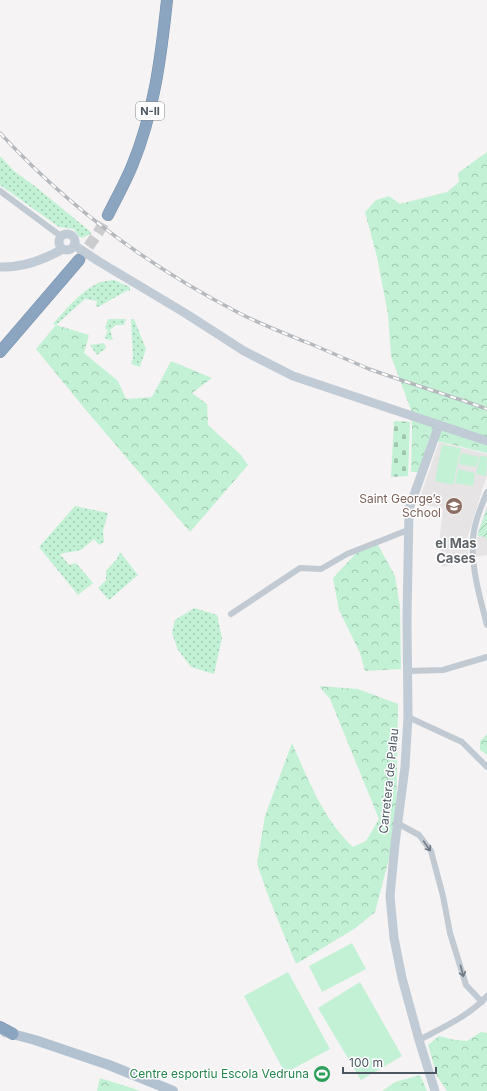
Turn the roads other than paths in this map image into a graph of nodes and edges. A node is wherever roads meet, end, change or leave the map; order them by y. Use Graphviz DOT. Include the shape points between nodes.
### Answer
graph roads {
  1 [pos="167,0"];
  2 [pos="0,191"];
  3 [pos="108,215"];
  4 [pos="62,237"];
  5 [pos="74,246"];
  6 [pos="63,249"];
  7 [pos="79,260"];
  8 [pos="0,267"];
  9 [pos="0,352"];
  10 [pos="439,425"];
  11 [pos="487,441"];
  12 [pos="487,492"];
  13 [pos="408,530"];
  14 [pos="231,614"];
  15 [pos="487,625"];
  16 [pos="487,657"];
  17 [pos="407,671"];
  18 [pos="408,717"];
  19 [pos="487,768"];
  20 [pos="397,823"];
  21 [pos="487,996"];
  22 [pos="482,1002"];
  23 [pos="0,1027"];
  24 [pos="0,1031"];
  25 [pos="14,1034"];
  26 [pos="0,1036"];
  27 [pos="419,1040"];
  28 [pos="52,1047"];
  29 [pos="173,1091"];
  30 [pos="435,1091"];
  1 -- 3 [label="highway, N-II" via="159,69 147,124 132,166"];
  2 -- 4 [label="street"];
  4 -- 5 [label="street" via="72,236"];
  4 -- 6 [label="street" via="60,243"];
  5 -- 6 [label="street" via="70,250"];
  5 -- 10 [label="street" via="244,351 293,376"];
  6 -- 8 [label="street" via="47,258 21,266"];
  7 -- 9 [label="highway"];
  10 -- 11 [label="street"];
  10 -- 13 [label="street, Carretera de Palau" via="409,509"];
  12 -- 15 [label="street" via="477,517 473,538 474,561"];
  13 -- 14 [label="street" via="347,554 321,568 300,568"];
  13 -- 17 [label="street, Carretera de Palau"];
  16 -- 17 [label="street" via="443,670"];
  17 -- 18 [label="street, Carretera de Palau"];
  18 -- 19 [label="street" via="462,742"];
  18 -- 20 [label="street, Carretera de Palau" via="405,767"];
  20 -- 22 [label="street, one-way" via="419,835 431,851 450,933 466,985"];
  20 -- 27 [label="street, Carretera de Palau" via="390,896 393,931 402,978"];
  21 -- 22 [label="street"];
  22 -- 27 [label="street" via="461,1018"];
  23 -- 25 [label="highway"];
  24 -- 25 [label="main road"];
  25 -- 28 [label="main road"];
  26 -- 28 [label="main road"];
  27 -- 30 [label="street, Carretera de Palau"];
  28 -- 29 [label="main road" via="116,1068"];
}
